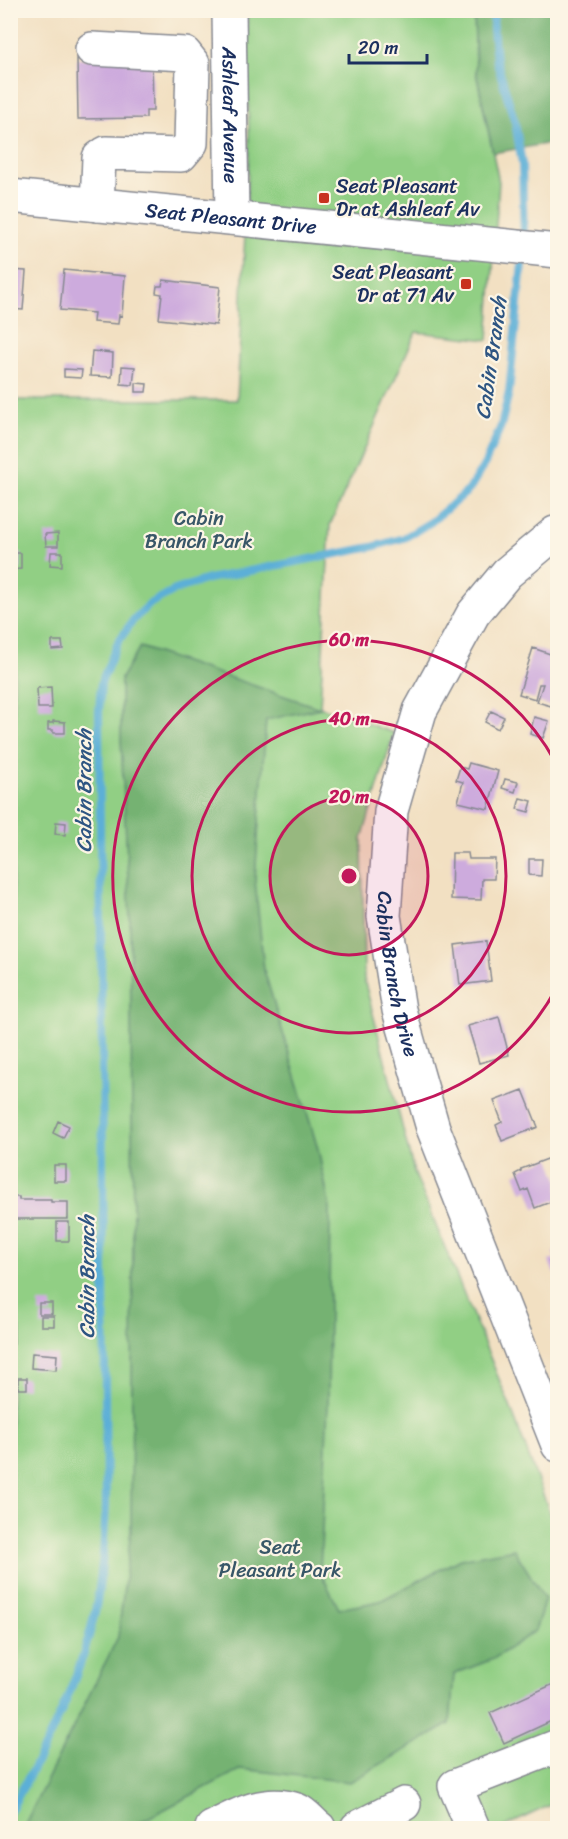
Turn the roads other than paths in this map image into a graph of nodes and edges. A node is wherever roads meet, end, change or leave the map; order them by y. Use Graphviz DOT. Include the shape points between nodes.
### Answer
graph roads {
  1 [pos="229,10"];
  2 [pos="92,49"];
  3 [pos="10,196"];
  4 [pos="96,205"];
  5 [pos="232,218"];
  6 [pos="555,250"];
  7 [pos="558,532"];
  8 [pos="558,1445"];
  9 [pos="558,1746"];
  10 [pos="404,1804"];
  11 [pos="212,1828"];
  12 [pos="319,1828"];
  13 [pos="357,1828"];
  14 [pos="473,1828"];
  1 -- 5 [label="street, Ashleaf Avenue"];
  2 -- 4 [label="street" via="185,54 193,64 191,143 181,155 106,153 99,158"];
  3 -- 4 [label="street, Seat Pleasant Drive"];
  4 -- 5 [label="street, Seat Pleasant Drive"];
  5 -- 6 [label="street, Seat Pleasant Drive"];
  7 -- 8 [label="street, Cabin Branch Drive" via="507,573 473,614 420,711 391,811 384,916 399,1010 433,1128"];
  9 -- 14 [label="street" via="455,1786"];
  10 -- 13 [label="street"];
  11 -- 12 [label="street" via="248,1809 270,1806 299,1811"];
}
